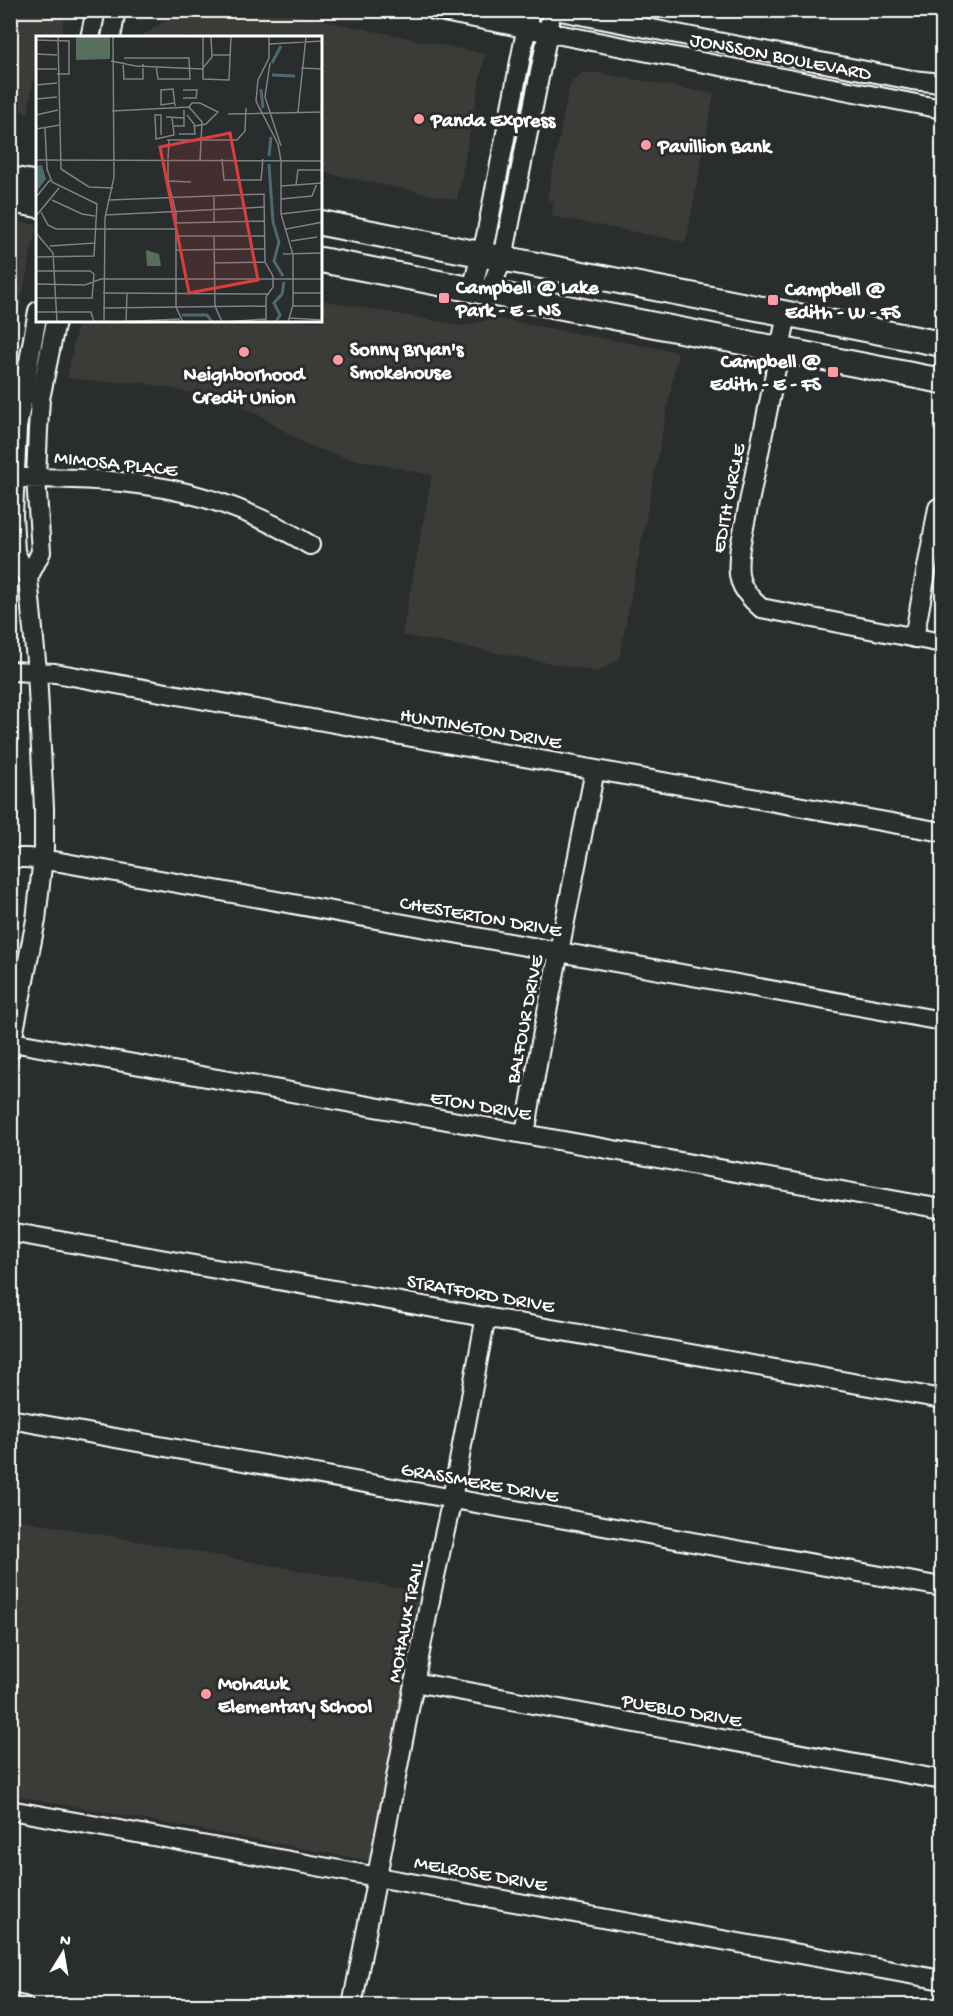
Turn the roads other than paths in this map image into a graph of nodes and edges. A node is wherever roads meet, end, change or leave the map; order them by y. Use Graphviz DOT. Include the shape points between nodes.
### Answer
graph roads {
  1 [pos="96,10"];
  2 [pos="116,10"];
  3 [pos="433,10"];
  4 [pos="554,10"];
  5 [pos="528,20"];
  6 [pos="548,33"];
  7 [pos="90,36"];
  8 [pos="111,36"];
  9 [pos="940,83"];
  10 [pos="938,108"];
  11 [pos="10,163"];
  12 [pos="36,168"];
  13 [pos="10,179"];
  14 [pos="36,184"];
  15 [pos="10,200"];
  16 [pos="36,205"];
  17 [pos="326,229"];
  18 [pos="493,256"];
  19 [pos="322,260"];
  20 [pos="481,290"];
  21 [pos="787,314"];
  22 [pos="36,321"];
  23 [pos="56,322"];
  24 [pos="942,344"];
  25 [pos="780,349"];
  26 [pos="47,361"];
  27 [pos="26,369"];
  28 [pos="942,381"];
  29 [pos="36,477"];
  30 [pos="13,478"];
  31 [pos="938,508"];
  32 [pos="310,545"];
  33 [pos="28,578"];
  34 [pos="914,638"];
  35 [pos="942,643"];
  36 [pos="10,671"];
  37 [pos="37,671"];
  38 [pos="595,770"];
  39 [pos="942,832"];
  40 [pos="10,858"];
  41 [pos="43,860"];
  42 [pos="559,952"];
  43 [pos="942,1021"];
  44 [pos="11,1046"];
  45 [pos="525,1134"];
  46 [pos="942,1209"];
  47 [pos="10,1232"];
  48 [pos="486,1316"];
  49 [pos="942,1399"];
  50 [pos="10,1419"];
  51 [pos="452,1499"];
  52 [pos="942,1587"];
  53 [pos="414,1682"];
  54 [pos="942,1780"];
  55 [pos="10,1810"];
  56 [pos="377,1876"];
  57 [pos="942,1980"];
  58 [pos="10,2003"];
  59 [pos="24,2006"];
  60 [pos="352,2006"];
  1 -- 7 [label="street"];
  2 -- 8 [label="street"];
  3 -- 5 [label="street, JONSSON BOULEVARD"];
  4 -- 6 [label="street"];
  4 -- 9 [label="street, JONSSON BOULEVARD"];
  5 -- 6 [label="street, JONSSON BOULEVARD"];
  5 -- 18 [label="street"];
  6 -- 10 [label="street, JONSSON BOULEVARD"];
  6 -- 18 [label="street"];
  9 -- 10 [label="street"];
  11 -- 12 [label="main road"];
  13 -- 14 [label="main road"];
  15 -- 16 [label="main road"];
  17 -- 18 [label="main road"];
  18 -- 20 [label="street"];
  18 -- 21 [label="main road"];
  19 -- 20 [label="main road"];
  20 -- 25 [label="main road"];
  21 -- 24 [label="main road"];
  21 -- 25 [label="street, EDITH CIRCLE"];
  22 -- 27 [label="street"];
  23 -- 26 [label="street"];
  25 -- 28 [label="main road"];
  25 -- 34 [label="street, EDITH CIRCLE" via="740,547 740,583 761,608"];
  26 -- 27 [label="street"];
  26 -- 29 [label="street" via="40,399"];
  27 -- 30 [label="street"];
  29 -- 30 [label="street, MIMOSA PLACE"];
  29 -- 32 [label="street, MIMOSA PLACE" via="104,479 192,493 277,525"];
  29 -- 33 [label="street" via="40,552"];
  30 -- 33 [label="street" via="15,552"];
  31 -- 34 [label="street"];
  33 -- 37 [label="street"];
  34 -- 35 [label="street, EDITH CIRCLE"];
  36 -- 37 [label="street, HUNTINGTON DRIVE"];
  37 -- 38 [label="street, HUNTINGTON DRIVE"];
  37 -- 41 [label="street"];
  38 -- 39 [label="street, HUNTINGTON DRIVE"];
  38 -- 42 [label="street, BALFOUR DRIVE"];
  40 -- 41 [label="street, CHESTERTON DRIVE"];
  41 -- 42 [label="street, CHESTERTON DRIVE"];
  41 -- 44 [label="street" via="36,920"];
  42 -- 43 [label="street, CHESTERTON DRIVE"];
  42 -- 45 [label="street, BALFOUR DRIVE"];
  44 -- 45 [label="street, ETON DRIVE"];
  45 -- 46 [label="street, ETON DRIVE"];
  47 -- 48 [label="street, STRATFORD DRIVE"];
  48 -- 49 [label="street, STRATFORD DRIVE"];
  48 -- 51 [label="street, MOHAWK TRAIL"];
  50 -- 51 [label="street, GRASSMERE DRIVE"];
  51 -- 52 [label="street, GRASSMERE DRIVE"];
  51 -- 53 [label="street, MOHAWK TRAIL"];
  53 -- 54 [label="street, PUEBLO DRIVE"];
  53 -- 56 [label="street, MOHAWK TRAIL"];
  55 -- 56 [label="street, MELROSE DRIVE"];
  56 -- 57 [label="street, MELROSE DRIVE"];
  56 -- 60 [label="street, MOHAWK TRAIL"];
  58 -- 59 [label="street"];
}
